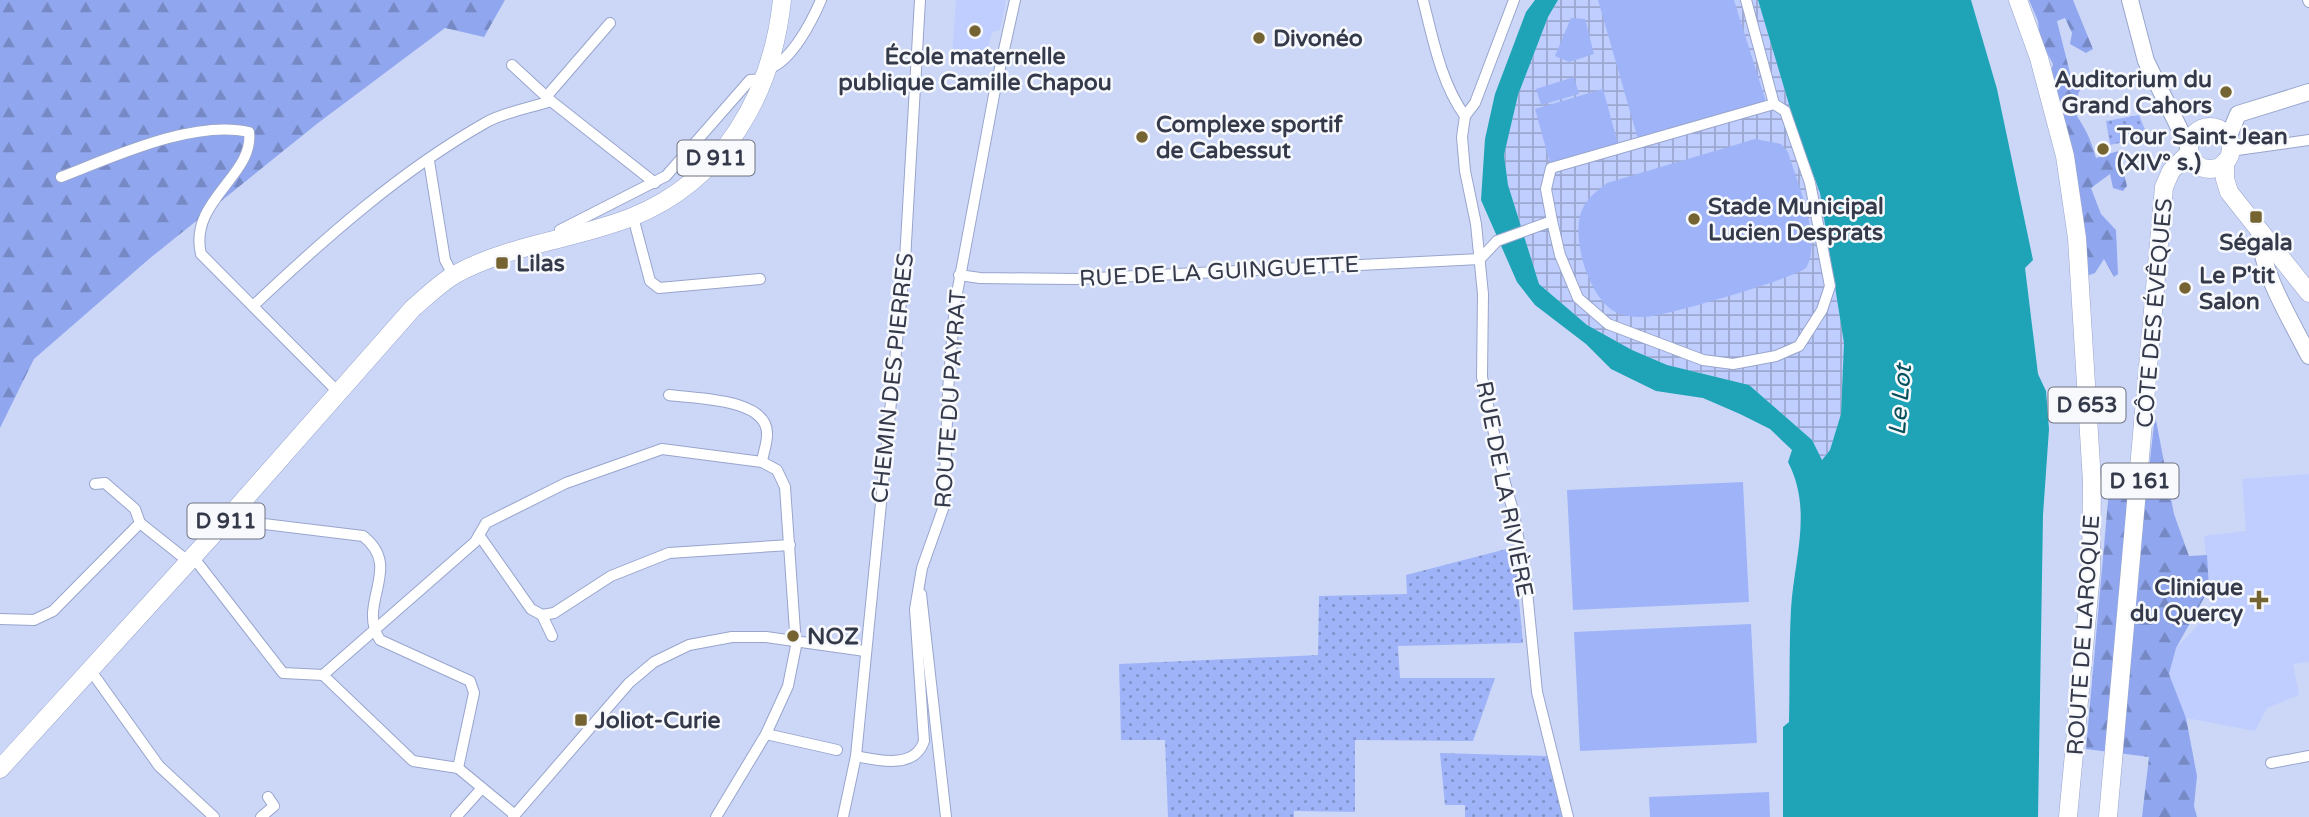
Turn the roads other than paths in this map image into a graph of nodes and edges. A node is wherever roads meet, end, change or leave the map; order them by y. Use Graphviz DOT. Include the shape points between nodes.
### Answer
graph roads {
  1 [pos="782,0"];
  2 [pos="920,0"];
  3 [pos="1016,0"];
  4 [pos="1423,0"];
  5 [pos="1514,0"];
  6 [pos="1746,0"];
  7 [pos="2018,0"];
  8 [pos="2130,0"];
  9 [pos="819,5"];
  10 [pos="610,23"];
  11 [pos="512,65"];
  12 [pos="768,73"];
  13 [pos="2309,92"];
  14 [pos="549,99"];
  15 [pos="1774,104"];
  16 [pos="1465,116"];
  17 [pos="2309,140"];
  18 [pos="2228,150"];
  19 [pos="2189,151"];
  20 [pos="429,161"];
  21 [pos="2202,167"];
  22 [pos="61,177"];
  23 [pos="655,183"];
  24 [pos="2238,205"];
  25 [pos="633,217"];
  26 [pos="1552,221"];
  27 [pos="2259,231"];
  28 [pos="562,237"];
  29 [pos="1480,259"];
  30 [pos="453,275"];
  31 [pos="959,275"];
  32 [pos="760,279"];
  33 [pos="2309,293"];
  34 [pos="253,306"];
  35 [pos="2309,356"];
  36 [pos="339,393"];
  37 [pos="669,395"];
  38 [pos="762,462"];
  39 [pos="94,484"];
  40 [pos="232,513"];
  41 [pos="140,523"];
  42 [pos="479,535"];
  43 [pos="789,545"];
  44 [pos="189,559"];
  45 [pos="919,590"];
  46 [pos="542,615"];
  47 [pos="0,619"];
  48 [pos="374,631"];
  49 [pos="552,636"];
  50 [pos="797,640"];
  51 [pos="865,651"];
  52 [pos="91,671"];
  53 [pos="323,675"];
  54 [pos="766,734"];
  55 [pos="837,750"];
  56 [pos="856,756"];
  57 [pos="2309,756"];
  58 [pos="2271,763"];
  59 [pos="458,768"];
  60 [pos="0,769"];
  61 [pos="482,788"];
  62 [pos="268,797"];
  63 [pos="514,816"];
  64 [pos="214,817"];
  65 [pos="261,817"];
  66 [pos="456,817"];
  67 [pos="716,817"];
  68 [pos="843,817"];
  69 [pos="946,817"];
  70 [pos="1568,817"];
  71 [pos="2068,817"];
  72 [pos="2108,817"];
  1 -- 12 [label="main road, D 911"];
  2 -- 51 [label="street, CHEMIN DES PIERRES" via="905,260"];
  3 -- 31 [label="street, ROUTE DU PAYRAT"];
  4 -- 16 [label="street" via="1436,52"];
  5 -- 16 [label="street" via="1475,103"];
  6 -- 15 [label="street"];
  7 -- 71 [label="main road, ROUTE DE LAROQUE / D 653" via="2065,156 2077,239 2092,482 2091,573"];
  8 -- 19 [label="main road" via="2146,61"];
  9 -- 12 [label="street" via="787,55"];
  10 -- 14 [label="street"];
  11 -- 14 [label="street"];
  12 -- 23 [label="street" via="750,80 710,130"];
  12 -- 25 [label="main road, D 911" via="753,108 715,159 670,197"];
  13 -- 18 [label="main road" via="2238,114"];
  14 -- 20 [label="street" via="487,122"];
  14 -- 23 [label="street"];
  15 -- 26 [label="street" via="1551,168 1546,189"];
  15 -- 26 [label="street" via="1785,111 1810,183 1829,273 1822,310 1799,346 1776,356 1733,364 1703,360 1608,324 1578,298"];
  16 -- 29 [label="street, RUE DE LA RIVIÈRE" via="1465,171"];
  17 -- 18 [label="street"];
  18 -- 19 [label="main road" via="2219,130 2207,128 2196,133"];
  18 -- 21 [label="main road" via="2214,168"];
  18 -- 24 [label="main road" via="2225,179"];
  19 -- 21 [label="main road"];
  19 -- 72 [label="main road, CÔTE DES ÉVÊQUES / D 161" via="2164,187"];
  20 -- 30 [label="street" via="445,260"];
  20 -- 34 [label="street" via="327,235"];
  21 -- 24 [label="main road" via="2225,197"];
  22 -- 34 [label="street" via="174,137 232,128 249,132 251,144 245,158 212,201 198,241 201,254"];
  23 -- 28 [label="street" via="560,230"];
  24 -- 27 [label="main road"];
  25 -- 28 [label="main road, D 911"];
  25 -- 32 [label="street" via="650,281 659,288"];
  26 -- 29 [label="street" via="1497,241"];
  27 -- 33 [label="main road"];
  27 -- 35 [label="main road" via="2260,252"];
  28 -- 30 [label="main road, D 911" via="497,255"];
  29 -- 31 [label="street, RUE DE LA GUINGUETTE" via="1076,279"];
  29 -- 70 [label="street, RUE DE LA RIVIÈRE" via="1482,377 1526,581 1537,692"];
  30 -- 36 [label="main road, D 911" via="413,308"];
  31 -- 45 [label="street, ROUTE DU PAYRAT" via="948,390 944,506"];
  34 -- 36 [label="street"];
  36 -- 40 [label="main road, D 911"];
  37 -- 38 [label="street" via="749,407 768,432"];
  38 -- 42 [label="street" via="662,449 566,483 485,523"];
  38 -- 43 [label="street" via="777,470 785,487"];
  39 -- 41 [label="street" via="105,483 135,509"];
  40 -- 44 [label="main road, D 911"];
  40 -- 48 [label="street" via="248,522 363,536 375,546 382,562 371,620"];
  41 -- 44 [label="street"];
  41 -- 47 [label="street" via="53,611 34,620"];
  42 -- 46 [label="street" via="531,609"];
  42 -- 48 [label="street"];
  43 -- 46 [label="street" via="669,553 611,576 555,613"];
  43 -- 50 [label="street"];
  44 -- 52 [label="main road, D 911"];
  44 -- 53 [label="street" via="197,562 284,673"];
  45 -- 56 [label="street, ROUTE DU PAYRAT" via="915,608 921,751 904,760"];
  45 -- 69 [label="street"];
  46 -- 49 [label="street"];
  48 -- 53 [label="street"];
  48 -- 59 [label="street" via="380,640 470,681 474,693"];
  50 -- 51 [label="street"];
  50 -- 54 [label="street" via="788,686"];
  50 -- 63 [label="street" via="732,637 689,645 654,662 629,683"];
  51 -- 56 [label="street, CHEMIN DES PIERRES"];
  52 -- 60 [label="main road, D 911"];
  52 -- 64 [label="street" via="159,766"];
  53 -- 59 [label="street" via="413,761"];
  54 -- 55 [label="street"];
  54 -- 67 [label="street"];
  56 -- 68 [label="street"];
  57 -- 58 [label="street"];
  59 -- 61 [label="street"];
  61 -- 63 [label="street"];
  61 -- 66 [label="street"];
  62 -- 65 [label="street" via="274,806"];
}
